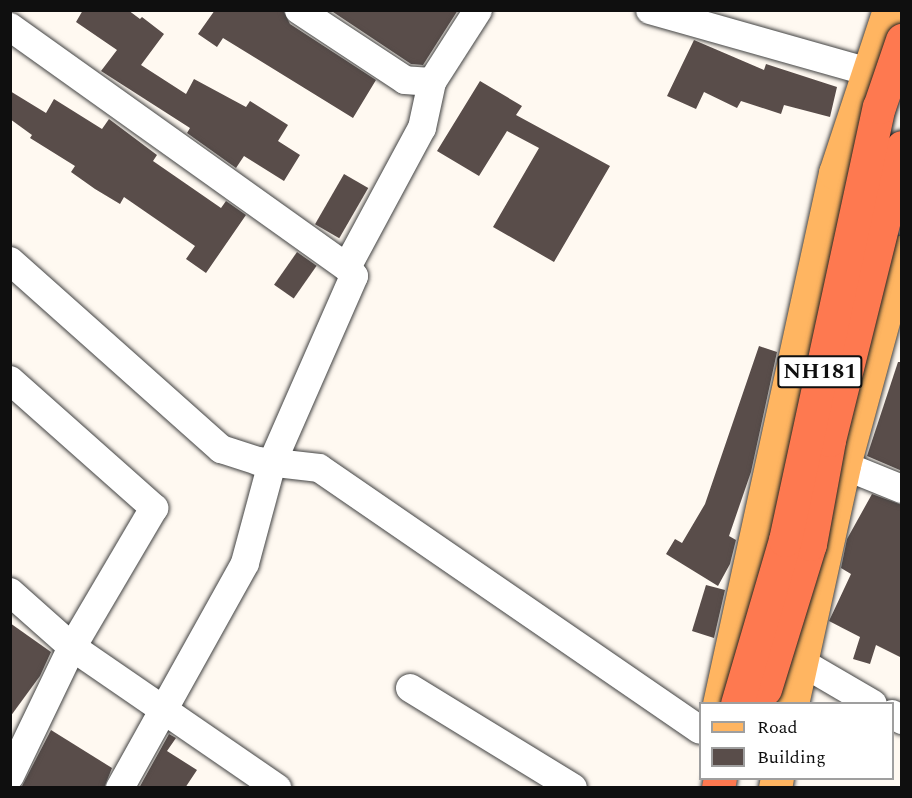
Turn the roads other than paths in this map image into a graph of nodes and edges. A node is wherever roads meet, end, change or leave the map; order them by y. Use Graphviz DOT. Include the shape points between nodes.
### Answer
graph roads {
  1 [pos="299,10"];
  2 [pos="478,10"];
  3 [pos="650,10"];
  4 [pos="889,10"];
  5 [pos="10,27"];
  6 [pos="902,40"];
  7 [pos="869,72"];
  8 [pos="432,82"];
  9 [pos="902,147"];
  10 [pos="902,252"];
  11 [pos="10,261"];
  12 [pos="347,267"];
  13 [pos="10,380"];
  14 [pos="776,439"];
  15 [pos="272,463"];
  16 [pos="844,465"];
  17 [pos="902,489"];
  18 [pos="10,592"];
  19 [pos="72,648"];
  20 [pos="801,662"];
  21 [pos="410,688"];
  22 [pos="719,702"];
  23 [pos="738,702"];
  24 [pos="761,702"];
  25 [pos="792,702"];
  26 [pos="870,702"];
  27 [pos="165,710"];
  28 [pos="699,729"];
  29 [pos="10,776"];
  30 [pos="120,788"];
  31 [pos="277,788"];
  32 [pos="573,788"];
  1 -- 8 [label="street" via="405,80"];
  2 -- 8 [label="street"];
  3 -- 7 [label="street"];
  4 -- 7 [label="main road"];
  5 -- 12 [label="street"];
  6 -- 23 [label="highway, NH181, bridge" via="879,107 785,540"];
  7 -- 14 [label="main road" via="836,173"];
  8 -- 12 [label="street" via="422,128"];
  9 -- 24 [label="highway, NH181, bridge" via="829,440 810,544"];
  10 -- 16 [label="main road"];
  11 -- 15 [label="street" via="221,449"];
  12 -- 15 [label="street" via="354,276"];
  13 -- 19 [label="street" via="154,508"];
  14 -- 16 [label="street"];
  14 -- 22 [label="main road"];
  15 -- 27 [label="street" via="245,563"];
  15 -- 28 [label="street" via="319,468"];
  16 -- 17 [label="street"];
  16 -- 20 [label="main road"];
  18 -- 19 [label="street"];
  19 -- 27 [label="street"];
  19 -- 29 [label="street"];
  20 -- 25 [label="main road"];
  20 -- 26 [label="street"];
  21 -- 32 [label="street"];
  27 -- 30 [label="street"];
  27 -- 31 [label="street"];
}
